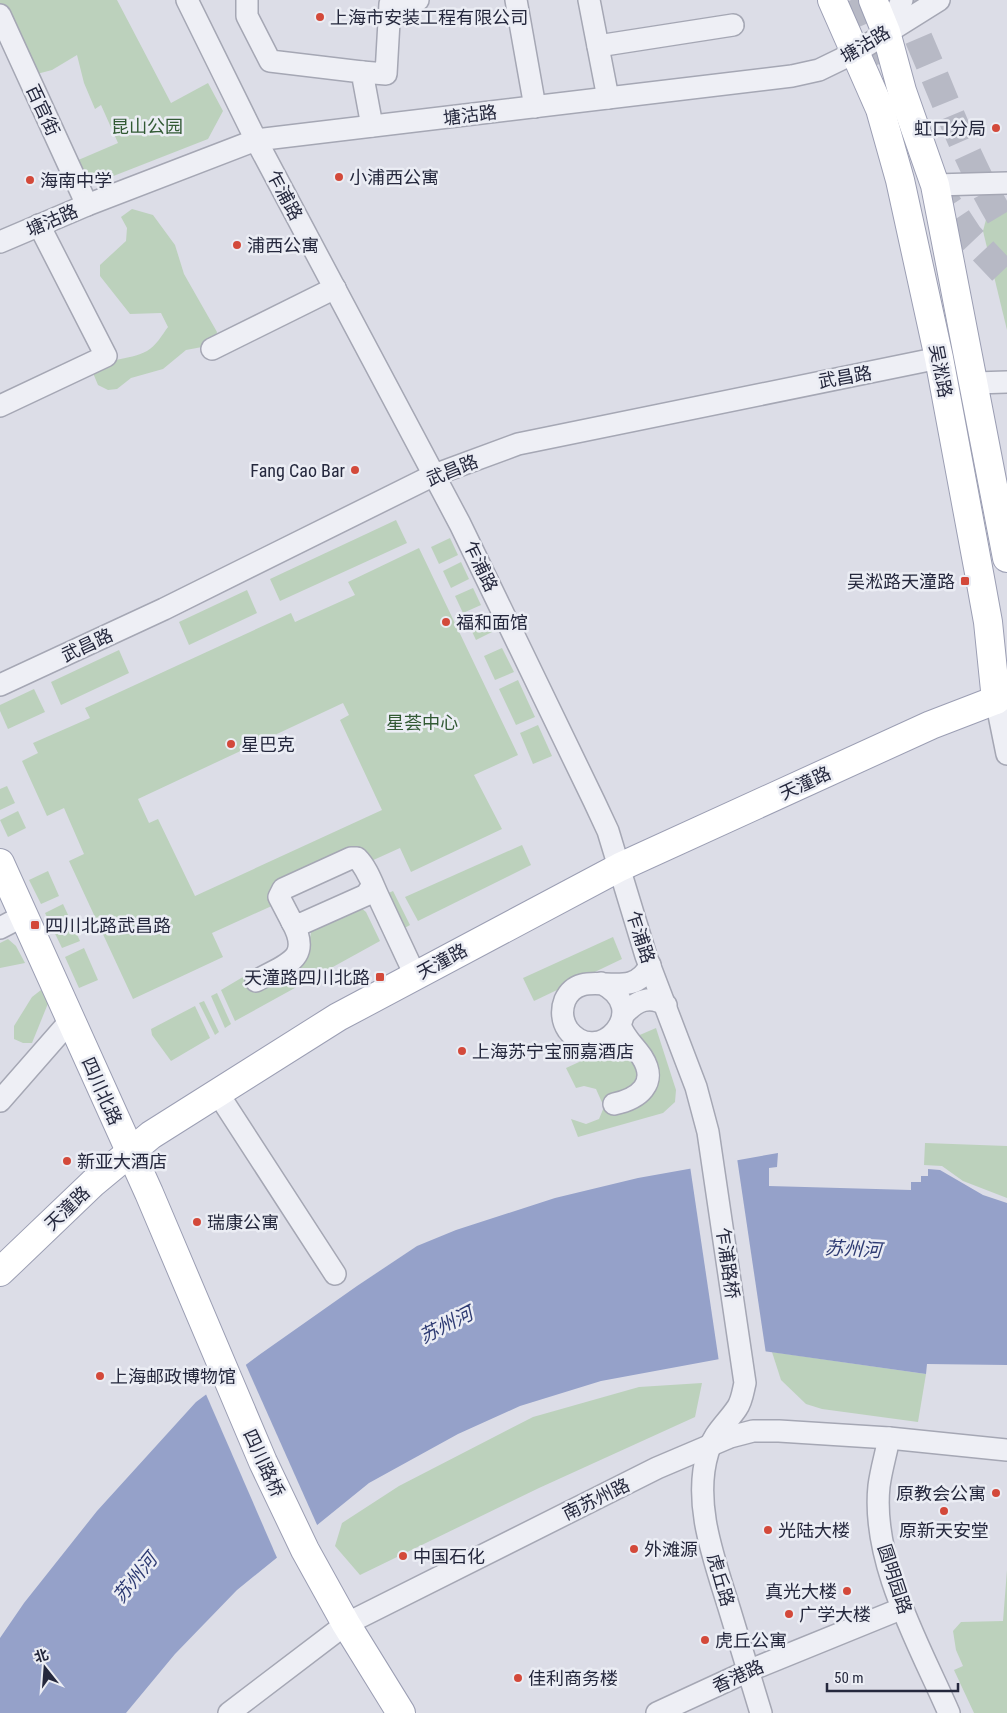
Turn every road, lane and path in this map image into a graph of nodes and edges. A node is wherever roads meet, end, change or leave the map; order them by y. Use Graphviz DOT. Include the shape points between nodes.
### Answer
graph roads {
  1 [pos="186,0"];
  2 [pos="247,0"];
  3 [pos="418,0"];
  4 [pos="516,0"];
  5 [pos="589,0"];
  6 [pos="832,0"];
  7 [pos="873,0"];
  8 [pos="902,0"];
  9 [pos="912,0"];
  10 [pos="939,0"];
  11 [pos="0,15"];
  12 [pos="733,26"];
  13 [pos="886,32"];
  14 [pos="598,46"];
  15 [pos="856,52"];
  16 [pos="362,72"];
  17 [pos="608,98"];
  18 [pos="535,107"];
  19 [pos="372,126"];
  20 [pos="256,140"];
  21 [pos="1007,183"];
  22 [pos="935,185"];
  23 [pos="87,205"];
  24 [pos="39,225"];
  25 [pos="0,242"];
  26 [pos="335,288"];
  27 [pos="212,349"];
  28 [pos="939,358"];
  29 [pos="1007,382"];
  30 [pos="975,383"];
  31 [pos="0,406"];
  32 [pos="434,475"];
  33 [pos="1007,558"];
  34 [pos="1000,683"];
  35 [pos="0,684"];
  36 [pos="1007,754"];
  37 [pos="0,863"];
  38 [pos="620,867"];
  39 [pos="372,892"];
  40 [pos="301,921"];
  41 [pos="12,922"];
  42 [pos="650,965"];
  43 [pos="415,975"];
  44 [pos="256,981"];
  45 [pos="601,983"];
  46 [pos="666,1005"];
  47 [pos="622,1020"];
  48 [pos="70,1021"];
  49 [pos="602,1041"];
  50 [pos="636,1050"];
  51 [pos="217,1092"];
  52 [pos="0,1101"];
  53 [pos="614,1104"];
  54 [pos="130,1152"];
  55 [pos="713,1159"];
  56 [pos="0,1272"];
  57 [pos="336,1274"];
  58 [pos="224,1376"];
  59 [pos="889,1438"];
  60 [pos="710,1445"];
  61 [pos="1007,1450"];
  62 [pos="903,1608"];
  63 [pos="346,1624"];
  64 [pos="748,1671"];
  65 [pos="229,1713"];
  66 [pos="401,1713"];
  67 [pos="657,1713"];
  68 [pos="760,1713"];
  69 [pos="949,1713"];
  1 -- 20 [label="street, 乍浦路"];
  2 -- 16 [label="street" via="247,16 270,61"];
  3 -- 16 [label="street" via="390,4 386,74"];
  4 -- 18 [label="street"];
  5 -- 14 [label="street"];
  6 -- 15 [label="main road, 吴淞路"];
  7 -- 13 [label="main road, 吴淞路"];
  8 -- 13 [label="street"];
  9 -- 13 [label="street"];
  10 -- 13 [label="street, 塘沽路"];
  11 -- 23 [label="street, 百官街"];
  12 -- 14 [label="street"];
  13 -- 15 [label="street, 塘沽路"];
  13 -- 22 [label="main road, 吴淞路" via="902,91"];
  14 -- 17 [label="street"];
  15 -- 17 [label="street, 塘沽路" via="819,70 792,76"];
  15 -- 28 [label="main road, 吴淞路" via="880,109 898,171"];
  16 -- 19 [label="street"];
  17 -- 18 [label="street, 塘沽路"];
  18 -- 19 [label="street, 塘沽路"];
  19 -- 20 [label="street, 塘沽路"];
  20 -- 23 [label="street, 塘沽路"];
  20 -- 26 [label="street, 乍浦路"];
  21 -- 22 [label="street"];
  22 -- 30 [label="main road, 吴淞路"];
  23 -- 24 [label="street, 塘沽路"];
  24 -- 25 [label="street, 塘沽路"];
  24 -- 31 [label="street" via="106,356"];
  26 -- 27 [label="street"];
  26 -- 32 [label="street, 乍浦路"];
  28 -- 32 [label="street, 武昌路" via="518,444"];
  28 -- 34 [label="main road, 吴淞路"];
  29 -- 30 [label="street"];
  30 -- 33 [label="main road, 吴淞路"];
  32 -- 35 [label="street, 武昌路" via="164,609"];
  32 -- 38 [label="street, 乍浦路" via="598,809"];
  34 -- 36 [label="street, 吴淞路"];
  34 -- 38 [label="main road, 天潼路" via="974,695 931,725"];
  37 -- 41 [label="main road, 四川北路"];
  38 -- 42 [label="street, 乍浦路"];
  38 -- 43 [label="main road, 天潼路"];
  39 -- 40 [label="street"];
  39 -- 40 [label="street" via="363,864 357,858 351,858 283,889 280,897"];
  39 -- 43 [label="street"];
  40 -- 44 [label="street" via="301,942 295,958"];
  41 -- 48 [label="main road, 四川北路"];
  42 -- 45 [label="street" via="637,980 616,985"];
  42 -- 46 [label="street, 乍浦路"];
  43 -- 51 [label="main road, 天潼路" via="338,1017"];
  45 -- 47 [label="street" via="618,995"];
  45 -- 49 [label="street" via="580,985 572,991 566,999 563,1018 566,1027 580,1040"];
  46 -- 47 [label="street" via="656,999 642,1000"];
  46 -- 55 [label="street, 乍浦路" via="696,1087"];
  47 -- 49 [label="street" via="615,1033"];
  47 -- 50 [label="street" via="624,1038"];
  48 -- 52 [label="street"];
  48 -- 54 [label="main road, 四川北路"];
  49 -- 50 [label="street" via="616,1041"];
  50 -- 53 [label="street" via="645,1066 645,1088 631,1100"];
  51 -- 54 [label="main road, 天潼路"];
  51 -- 57 [label="street"];
  54 -- 56 [label="main road, 天潼路"];
  54 -- 58 [label="main road, 四川北路"];
  55 -- 60 [label="street, 乍浦路桥" via="745,1383 738,1408"];
  58 -- 63 [label="main road, 四川路桥" via="305,1550"];
  59 -- 60 [label="street, 南苏州路" via="753,1431"];
  59 -- 61 [label="street, 南苏州路"];
  59 -- 62 [label="street, 圆明园路" via="879,1487 880,1534"];
  60 -- 63 [label="street, 南苏州路" via="657,1468"];
  60 -- 64 [label="street, 虎丘路" via="703,1476 708,1533"];
  62 -- 64 [label="street, 香港路"];
  62 -- 69 [label="street, 圆明园路"];
  63 -- 65 [label="street, 南苏州路"];
  63 -- 66 [label="main road"];
  64 -- 67 [label="street, 香港路"];
  64 -- 68 [label="street, 虎丘路"];
}
